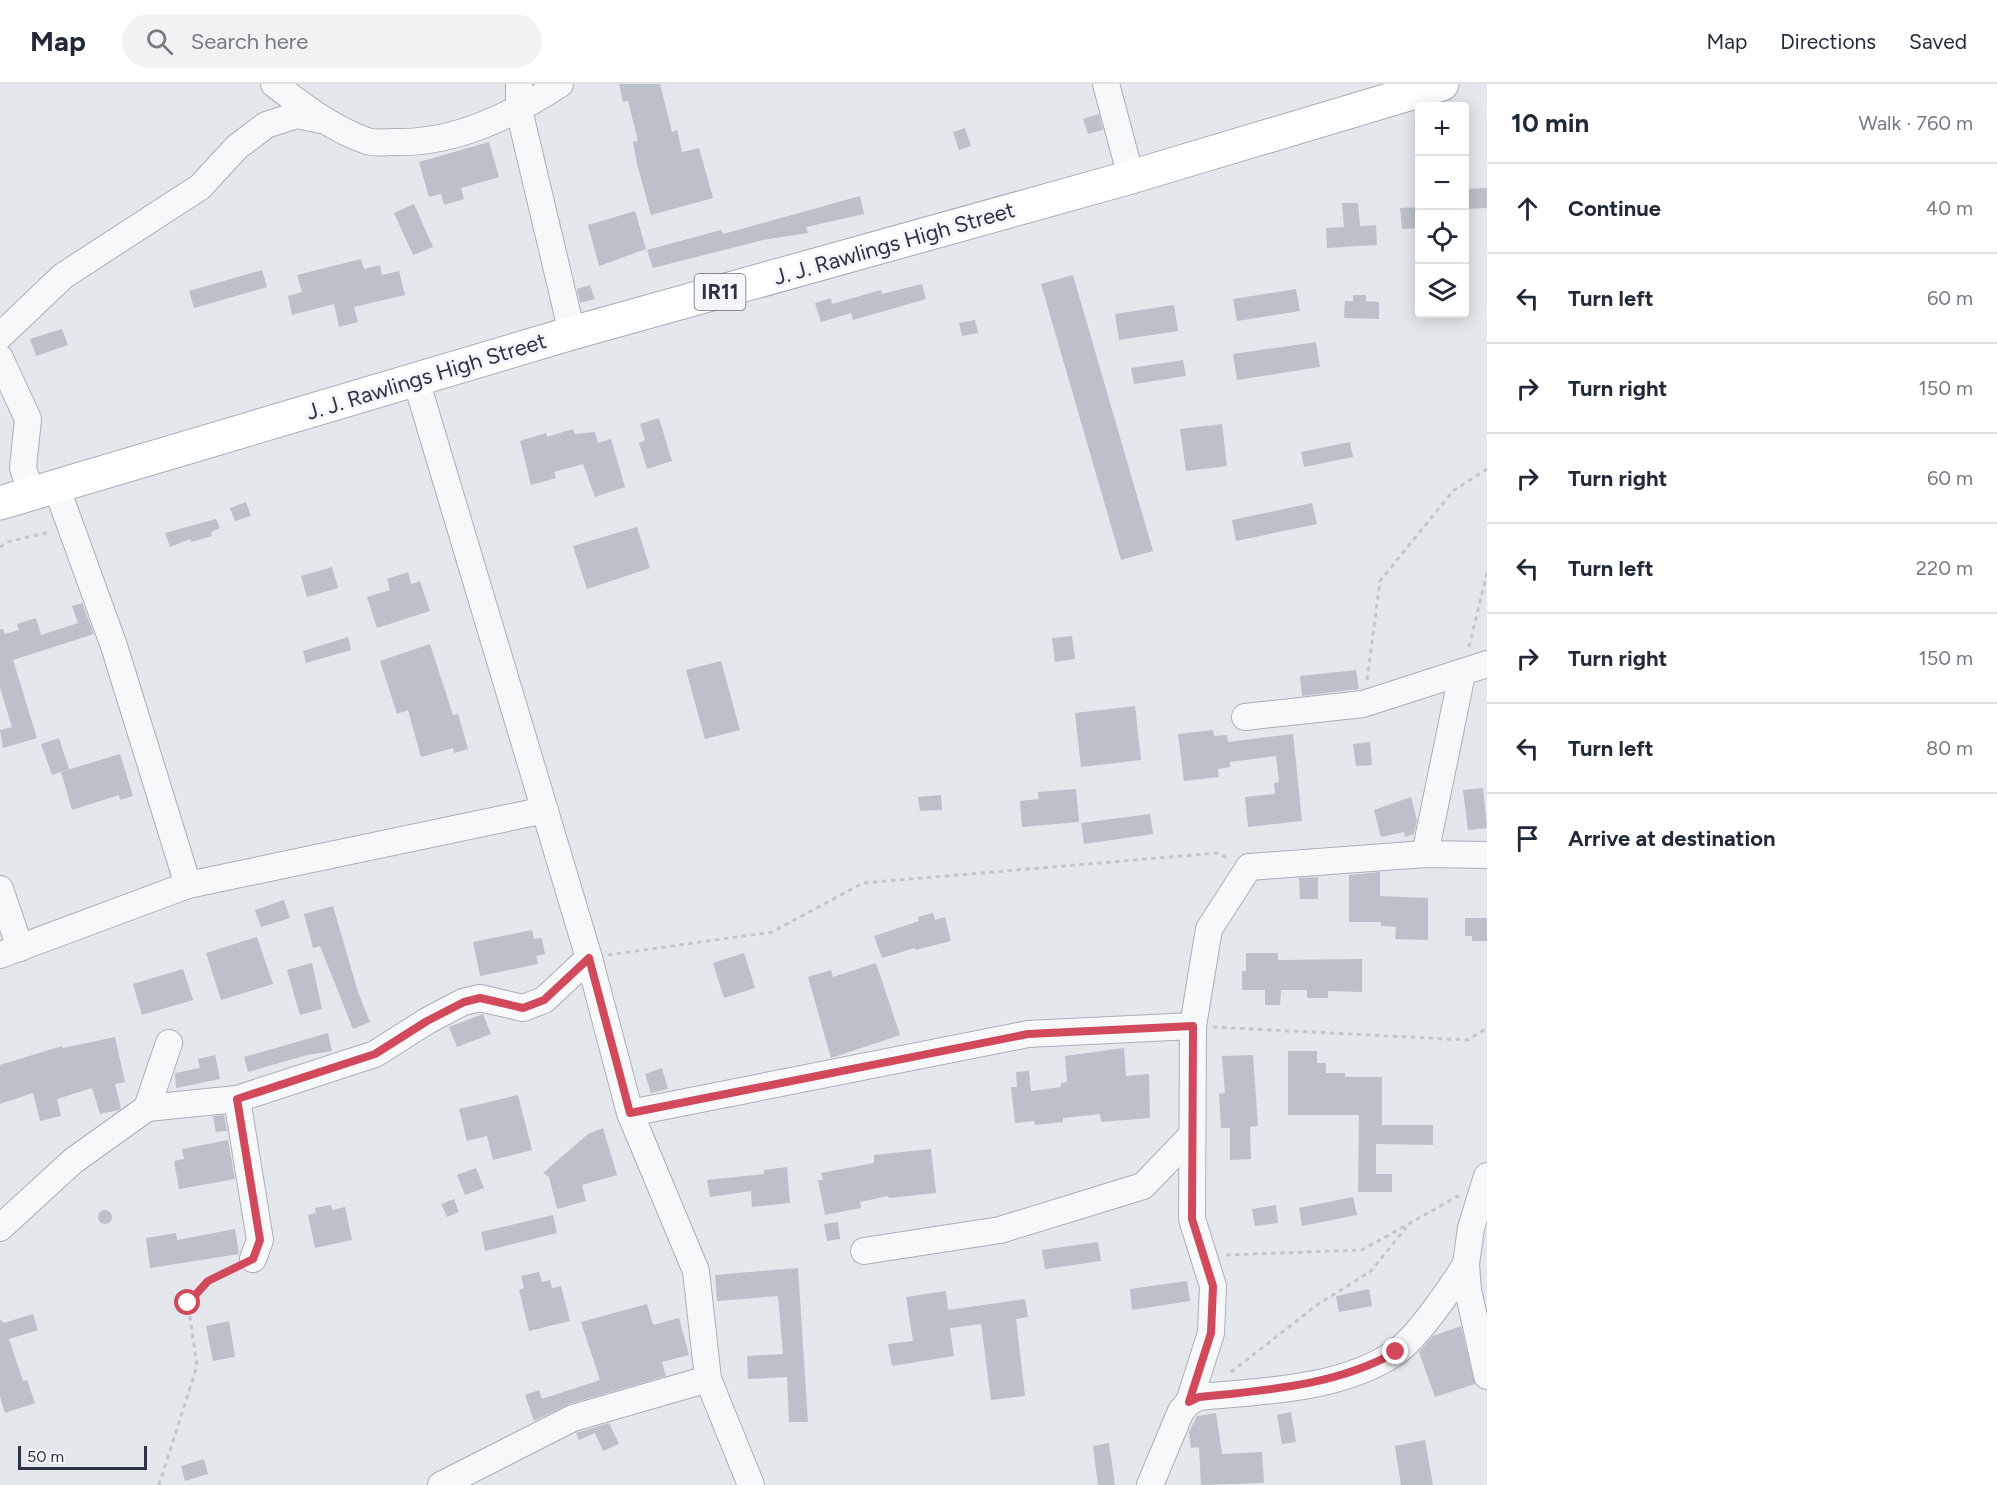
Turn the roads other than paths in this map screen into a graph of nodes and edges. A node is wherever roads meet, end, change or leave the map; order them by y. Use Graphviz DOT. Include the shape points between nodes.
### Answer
graph roads {
  1 [pos="274,84"];
  2 [pos="519,84"];
  3 [pos="560,84"];
  4 [pos="1106,84"];
  5 [pos="1442,84"];
  6 [pos="519,110"];
  7 [pos="321,120"];
  8 [pos="1131,177"];
  9 [pos="572,333"];
  10 [pos="0,336"];
  11 [pos="0,358"];
  12 [pos="416,380"];
  13 [pos="44,490"];
  14 [pos="0,503"];
  15 [pos="1487,664"];
  16 [pos="1462,674"];
  17 [pos="1245,717"];
  18 [pos="545,810"];
  19 [pos="1425,854"];
  20 [pos="1487,855"];
  21 [pos="188,885"];
  22 [pos="0,890"];
  23 [pos="10,952"];
  24 [pos="589,958"];
  25 [pos="1193,1026"];
  26 [pos="170,1043"];
  27 [pos="237,1099"];
  28 [pos="147,1108"];
  29 [pos="630,1113"];
  30 [pos="1192,1135"];
  31 [pos="1486,1179"];
  32 [pos="0,1228"];
  33 [pos="864,1251"];
  34 [pos="253,1259"];
  35 [pos="1466,1263"];
  36 [pos="1487,1376"];
  37 [pos="708,1379"];
  38 [pos="1194,1400"];
  39 [pos="441,1485"];
  40 [pos="751,1485"];
  41 [pos="1150,1485"];
  1 -- 7 [label="street"];
  2 -- 6 [label="street"];
  3 -- 6 [label="street"];
  4 -- 8 [label="street"];
  5 -- 8 [label="main road, J. J. Rawlings High Street / IR11"];
  6 -- 7 [label="street" via="477,127 418,143 369,142"];
  6 -- 9 [label="street"];
  7 -- 10 [label="street" via="297,115 266,125 237,147 200,187 63,276"];
  8 -- 9 [label="main road, J. J. Rawlings High Street / IR11"];
  9 -- 12 [label="main road, J. J. Rawlings High Street / IR11"];
  11 -- 13 [label="street" via="28,419 23,468"];
  12 -- 13 [label="main road, J. J. Rawlings High Street / IR11"];
  12 -- 18 [label="street"];
  13 -- 14 [label="main road, J. J. Rawlings High Street / IR11"];
  13 -- 21 [label="street" via="73,527"];
  15 -- 16 [label="street"];
  16 -- 17 [label="street" via="1363,704"];
  16 -- 19 [label="street"];
  18 -- 21 [label="street"];
  18 -- 24 [label="street"];
  19 -- 20 [label="street"];
  19 -- 25 [label="street" via="1249,867 1209,929"];
  21 -- 23 [label="street"];
  22 -- 23 [label="street"];
  24 -- 27 [label="street" via="544,1000 523,1008 480,998 464,1002 375,1054"];
  24 -- 29 [label="street"];
  25 -- 29 [label="street" via="1028,1034"];
  25 -- 30 [label="street"];
  26 -- 28 [label="street"];
  27 -- 28 [label="street"];
  27 -- 34 [label="street" via="260,1240"];
  28 -- 32 [label="street" via="73,1161"];
  29 -- 37 [label="street" via="696,1271"];
  30 -- 33 [label="street" via="1143,1186 1000,1230"];
  30 -- 38 [label="street" via="1192,1219 1213,1286 1211,1333"];
  31 -- 35 [label="street" via="1471,1228"];
  35 -- 36 [label="street"];
  35 -- 38 [label="street" via="1449,1292 1396,1352 1373,1365 1286,1388"];
  37 -- 39 [label="street" via="573,1418"];
  37 -- 40 [label="street"];
  38 -- 41 [label="street" via="1181,1411"];
}
